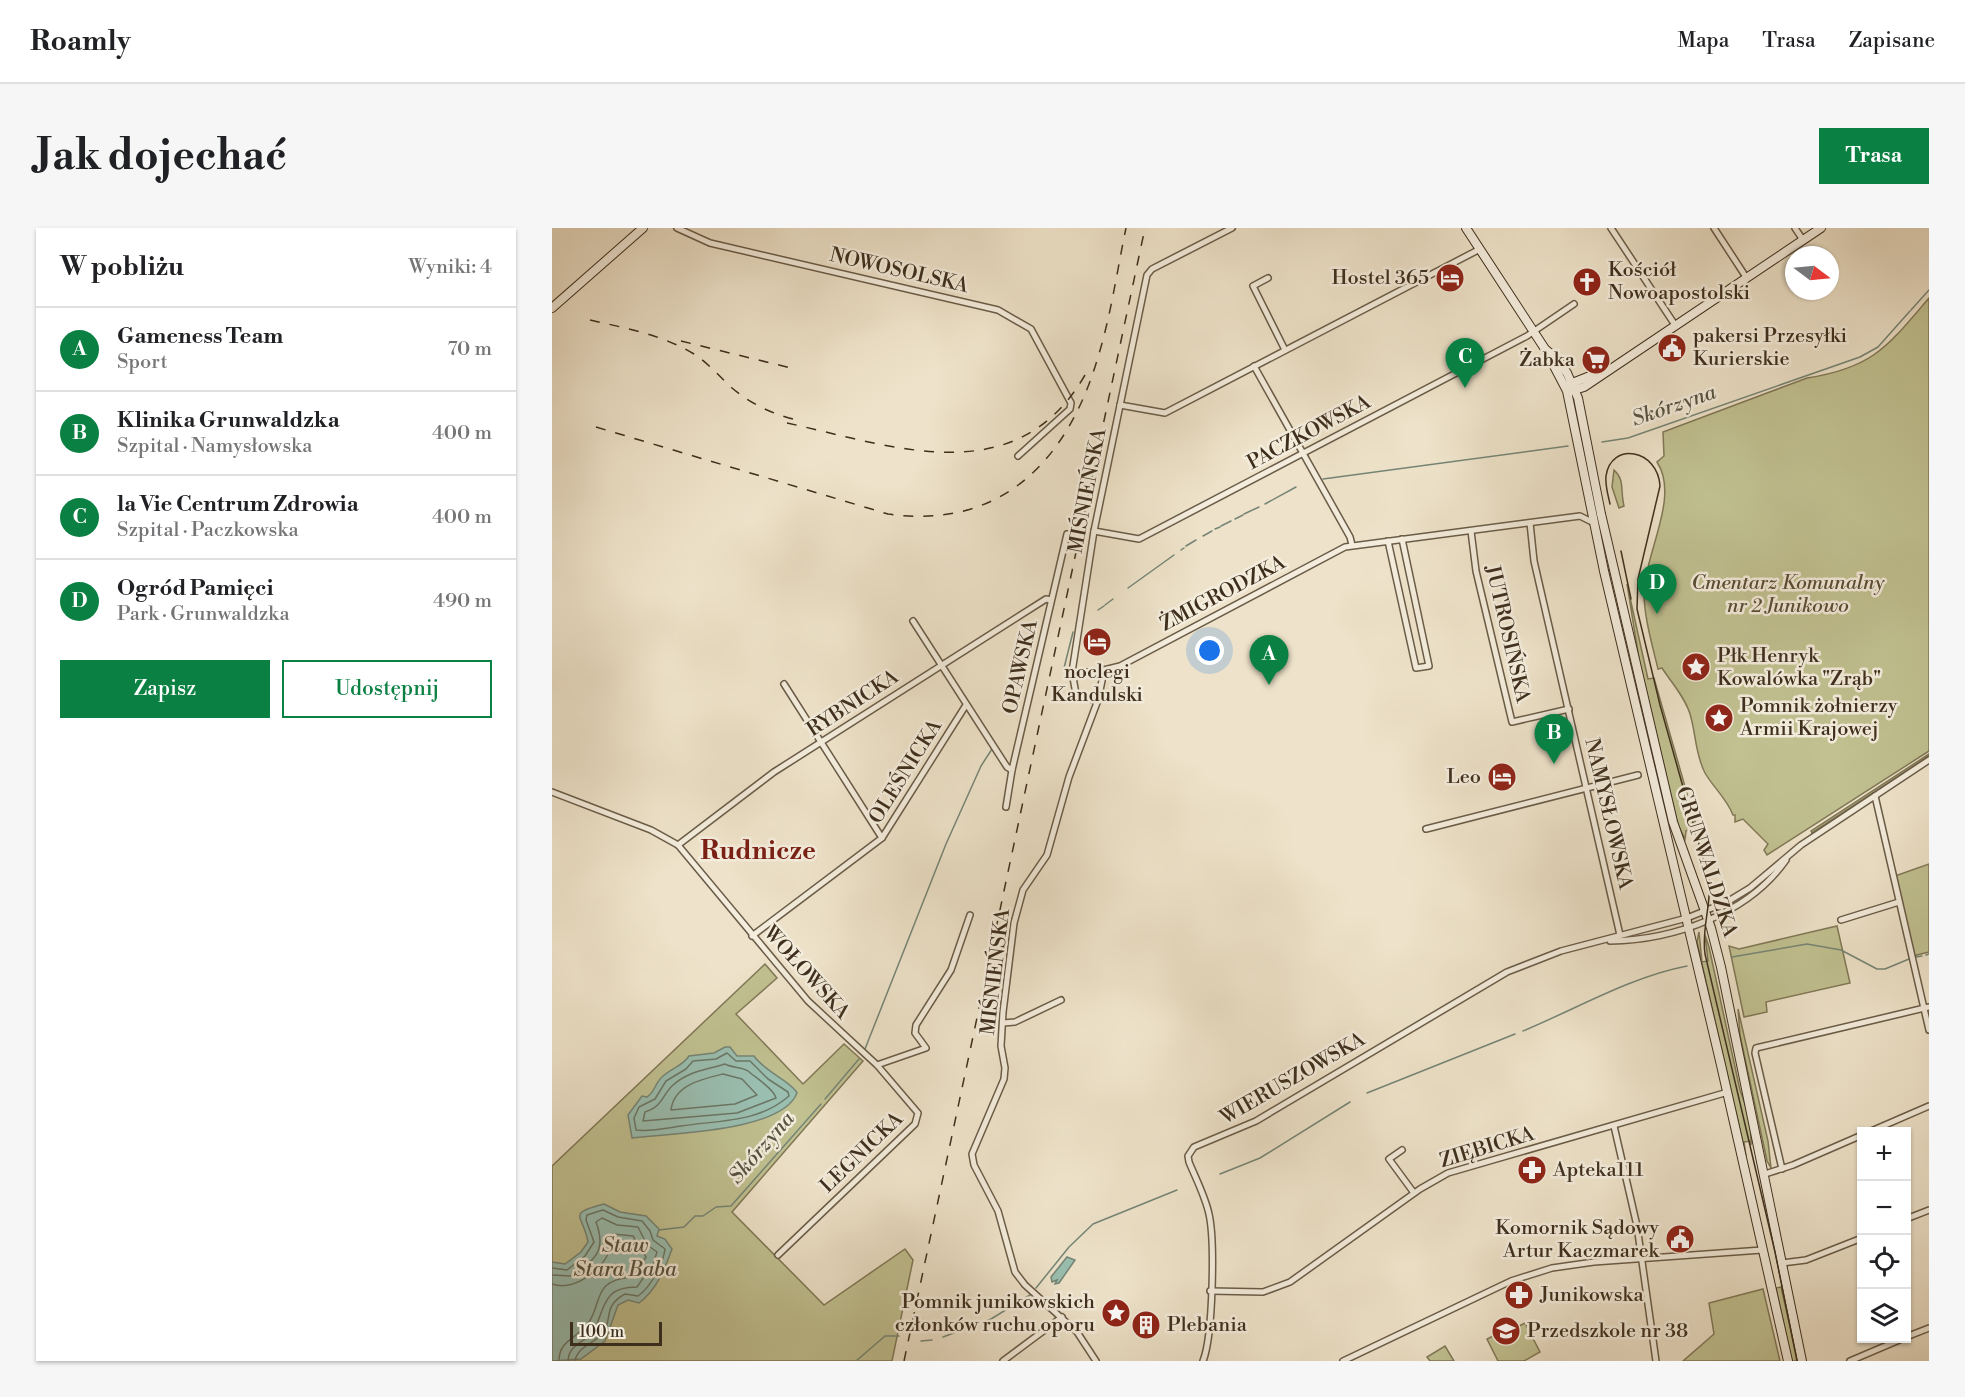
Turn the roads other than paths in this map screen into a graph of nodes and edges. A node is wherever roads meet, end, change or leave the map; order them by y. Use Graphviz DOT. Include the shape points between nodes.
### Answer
graph roads {
  1 [pos="643,228"];
  2 [pos="677,228"];
  3 [pos="1232,228"];
  4 [pos="1466,228"];
  5 [pos="1611,228"];
  6 [pos="1714,228"];
  7 [pos="1795,228"];
  8 [pos="1821,228"];
  9 [pos="1803,240"];
  10 [pos="1480,249"];
  11 [pos="1746,277"];
  12 [pos="1268,278"];
  13 [pos="1572,305"];
  14 [pos="552,308"];
  15 [pos="1675,325"];
  16 [pos="1533,333"];
  17 [pos="1545,349"];
  18 [pos="1285,350"];
  19 [pos="1254,366"];
  20 [pos="1609,368"];
  21 [pos="1572,381"];
  22 [pos="1567,391"];
  23 [pos="1576,391"];
  24 [pos="1120,405"];
  25 [pos="1303,452"];
  26 [pos="1018,456"];
  27 [pos="1589,502"];
  28 [pos="1580,516"];
  29 [pos="1530,523"];
  30 [pos="1594,523"];
  31 [pos="1094,531"];
  32 [pos="1471,531"];
  33 [pos="1067,534"];
  34 [pos="1402,539"];
  35 [pos="1388,541"];
  36 [pos="1352,545"];
  37 [pos="1051,600"];
  38 [pos="913,621"];
  39 [pos="942,665"];
  40 [pos="1104,670"];
  41 [pos="1072,672"];
  42 [pos="784,684"];
  43 [pos="1098,700"];
  44 [pos="966,705"];
  45 [pos="1569,709"];
  46 [pos="821,742"];
  47 [pos="1929,760"];
  48 [pos="1012,770"];
  49 [pos="1638,775"];
  50 [pos="1586,787"];
  51 [pos="552,792"];
  52 [pos="1875,796"];
  53 [pos="1006,807"];
  54 [pos="1426,829"];
  55 [pos="882,838"];
  56 [pos="678,845"];
  57 [pos="1899,902"];
  58 [pos="970,915"];
  59 [pos="1707,916"];
  60 [pos="1841,920"];
  61 [pos="1688,922"];
  62 [pos="1620,935"];
  63 [pos="752,936"];
  64 [pos="1603,941"];
  65 [pos="1061,1000"];
  66 [pos="1926,1008"];
  67 [pos="1003,1023"];
  68 [pos="1929,1030"];
  69 [pos="877,1065"];
  70 [pos="1728,1092"];
  71 [pos="1929,1106"];
  72 [pos="1614,1126"];
  73 [pos="1879,1127"];
  74 [pos="1857,1137"];
  75 [pos="1402,1150"];
  76 [pos="1782,1169"];
  77 [pos="1765,1174"];
  78 [pos="1414,1193"];
  79 [pos="1929,1210"];
  80 [pos="1911,1218"];
  81 [pos="1857,1240"];
  82 [pos="1762,1250"];
  83 [pos="778,1255"];
  84 [pos="1643,1258"];
  85 [pos="1782,1263"];
  86 [pos="1210,1292"];
  87 [pos="1062,1317"];
  88 [pos="1929,1328"];
  89 [pos="1911,1336"];
  90 [pos="1893,1343"];
  91 [pos="1003,1361"];
  92 [pos="1096,1361"];
  93 [pos="1203,1361"];
  94 [pos="1343,1361"];
  95 [pos="1656,1361"];
  96 [pos="1788,1361"];
  97 [pos="1802,1361"];
  98 [pos="1850,1361"];
  1 -- 14 [label="street"];
  2 -- 26 [label="street, NOWOSOLSKA" via="710,243 998,310 1031,329 1071,402 1070,409"];
  3 -- 24 [label="street, MIŚNIEŃSKA" via="1149,272"];
  4 -- 10 [label="street, GRUNWALDZKA"];
  5 -- 15 [label="street"];
  6 -- 11 [label="street"];
  7 -- 9 [label="street"];
  8 -- 9 [label="street"];
  9 -- 11 [label="street"];
  10 -- 16 [label="street, GRUNWALDZKA"];
  10 -- 18 [label="street"];
  11 -- 15 [label="street"];
  12 -- 18 [label="street" via="1253,286"];
  13 -- 16 [label="street, PACZKOWSKA"];
  15 -- 20 [label="street"];
  16 -- 17 [label="street, GRUNWALDZKA"];
  16 -- 25 [label="street, PACZKOWSKA"];
  17 -- 21 [label="street, GRUNWALDZKA"];
  17 -- 22 [label="street, GRUNWALDZKA"];
  18 -- 19 [label="street"];
  19 -- 24 [label="street" via="1165,413"];
  19 -- 25 [label="street"];
  20 -- 21 [label="street"];
  20 -- 23 [label="street"];
  21 -- 22 [label="street"];
  21 -- 23 [label="street, GRUNWALDZKA"];
  22 -- 23 [label="street"];
  22 -- 27 [label="street, GRUNWALDZKA"];
  23 -- 59 [label="street, GRUNWALDZKA" via="1673,822"];
  24 -- 31 [label="street, MIŚNIEŃSKA"];
  25 -- 31 [label="street, PACZKOWSKA" via="1139,539"];
  25 -- 36 [label="street"];
  27 -- 28 [label="street"];
  27 -- 30 [label="street, GRUNWALDZKA"];
  28 -- 29 [label="street, ŻMIGRODZKA"];
  28 -- 30 [label="street"];
  29 -- 32 [label="street, ŻMIGRODZKA"];
  29 -- 45 [label="street, NAMYSŁOWSKA" via="1534,561"];
  30 -- 61 [label="street, GRUNWALDZKA"];
  31 -- 41 [label="street, MIŚNIEŃSKA"];
  32 -- 34 [label="street, ŻMIGRODZKA"];
  32 -- 45 [label="street, JUTROSIŃSKA" via="1476,571 1512,722"];
  33 -- 37 [label="street, OPAWSKA"];
  34 -- 35 [label="street, ŻMIGRODZKA"];
  34 -- 35 [label="street" via="1429,666 1416,669"];
  35 -- 36 [label="street, ŻMIGRODZKA"];
  36 -- 40 [label="street, ŻMIGRODZKA" via="1120,666"];
  37 -- 39 [label="street, RYBNICKA" via="1046,599"];
  37 -- 48 [label="street, OPAWSKA"];
  38 -- 39 [label="street"];
  39 -- 44 [label="street"];
  39 -- 46 [label="street, RYBNICKA"];
  40 -- 41 [label="street, ŻMIGRODZKA"];
  40 -- 43 [label="street, MIŚNIEŃSKA"];
  41 -- 43 [label="street" via="1076,694"];
  42 -- 46 [label="street"];
  43 -- 67 [label="street, MIŚNIEŃSKA" via="1047,855 1023,890 1014,923"];
  44 -- 48 [label="street"];
  44 -- 55 [label="street, OLEŚNICKA"];
  45 -- 50 [label="street, NAMYSŁOWSKA"];
  46 -- 55 [label="street"];
  46 -- 56 [label="street, RYBNICKA" via="774,772"];
  47 -- 52 [label="street"];
  48 -- 53 [label="street, OPAWSKA"];
  49 -- 50 [label="street"];
  50 -- 54 [label="street"];
  50 -- 62 [label="street, NAMYSŁOWSKA"];
  51 -- 56 [label="street, WOŁOWSKA" via="651,830"];
  52 -- 57 [label="street"];
  52 -- 59 [label="street" via="1790,854 1755,895"];
  55 -- 63 [label="street, OLEŚNICKA"];
  56 -- 63 [label="street, WOŁOWSKA"];
  57 -- 60 [label="street"];
  57 -- 66 [label="street"];
  58 -- 69 [label="street" via="951,970 916,1025 915,1033 926,1048"];
  59 -- 61 [label="street"];
  59 -- 77 [label="street, GRUNWALDZKA"];
  61 -- 62 [label="street, WIERUSZOWSKA"];
  61 -- 64 [label="street, WIERUSZOWSKA" via="1641,939"];
  61 -- 70 [label="street, GRUNWALDZKA"];
  62 -- 64 [label="street, WIERUSZOWSKA"];
  63 -- 69 [label="street, WOŁOWSKA" via="808,1001"];
  64 -- 86 [label="street, WIERUSZOWSKA" via="1561,951 1499,976 1256,1121 1194,1148 1189,1162 1207,1205 1212,1234"];
  65 -- 67 [label="street" via="1015,1022"];
  66 -- 68 [label="street"];
  66 -- 76 [label="street" via="1756,1048"];
  67 -- 87 [label="street, MIŚNIEŃSKA" via="1004,1079 972,1160 998,1211 1015,1272"];
  69 -- 83 [label="street, LEGNICKA" via="918,1113 918,1120"];
  70 -- 72 [label="street, ZIĘBICKA"];
  70 -- 82 [label="street, GRUNWALDZKA"];
  71 -- 73 [label="street"];
  72 -- 78 [label="street, ZIĘBICKA" via="1464,1167"];
  72 -- 84 [label="street"];
  74 -- 76 [label="street"];
  75 -- 78 [label="street" via="1389,1159"];
  76 -- 77 [label="street"];
  77 -- 85 [label="street, GRUNWALDZKA"];
  78 -- 86 [label="street, ZIĘBICKA" via="1290,1282 1263,1292"];
  79 -- 80 [label="street"];
  81 -- 85 [label="street" via="1806,1260"];
  82 -- 84 [label="street"];
  82 -- 96 [label="street, GRUNWALDZKA"];
  84 -- 94 [label="street" via="1566,1265 1517,1279"];
  84 -- 95 [label="street"];
  85 -- 97 [label="street, GRUNWALDZKA"];
  86 -- 93 [label="street, WIERUSZOWSKA" via="1208,1342"];
  87 -- 91 [label="street"];
  87 -- 92 [label="street, MIŚNIEŃSKA"];
  88 -- 89 [label="street"];
  90 -- 98 [label="street"];
}
